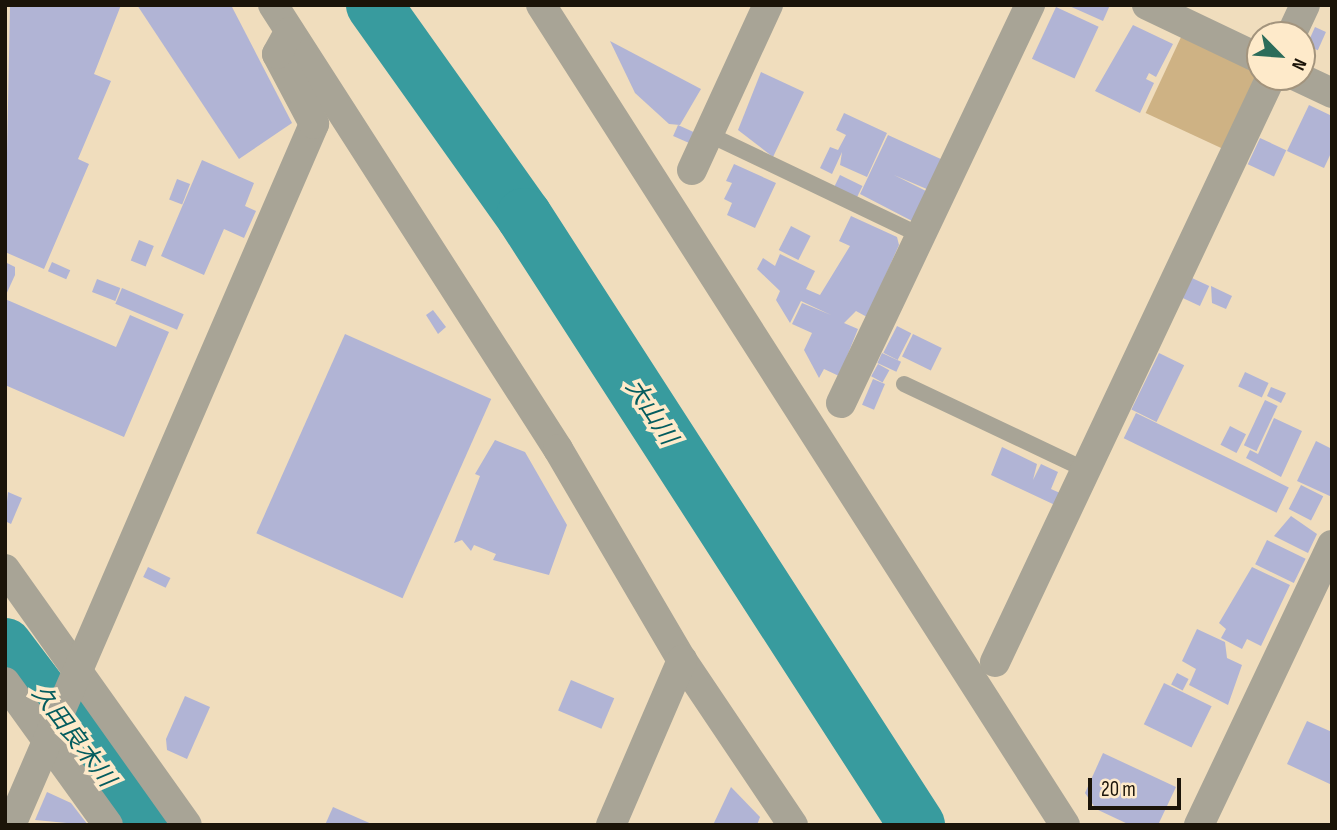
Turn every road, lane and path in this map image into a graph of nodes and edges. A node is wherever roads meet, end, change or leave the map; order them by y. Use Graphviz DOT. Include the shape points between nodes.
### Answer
graph roads {
  1 [pos="273,5"];
  2 [pos="541,5"];
  3 [pos="768,5"];
  4 [pos="1030,5"];
  5 [pos="1147,5"];
  6 [pos="1305,5"];
  7 [pos="1298,21"];
  8 [pos="289,32"];
  9 [pos="1246,52"];
  10 [pos="1316,85"];
  11 [pos="1264,91"];
  12 [pos="1332,93"];
  13 [pos="708,134"];
  14 [pos="692,170"];
  15 [pos="920,235"];
  16 [pos="904,384"];
  17 [pos="841,403"];
  18 [pos="1086,470"];
  19 [pos="1332,545"];
  20 [pos="5,569"];
  21 [pos="682,660"];
  22 [pos="995,662"];
  23 [pos="80,670"];
  24 [pos="5,682"];
  25 [pos="47,743"];
  26 [pos="11,825"];
  27 [pos="108,825"];
  28 [pos="187,825"];
  29 [pos="611,825"];
  30 [pos="793,825"];
  31 [pos="1065,825"];
  32 [pos="1199,825"];
  1 -- 8 [label="street"];
  2 -- 31 [label="street"];
  3 -- 13 [label="street"];
  4 -- 15 [label="street"];
  5 -- 9 [label="street"];
  6 -- 7 [label="street"];
  8 -- 21 [label="street" via="573,472"];
  8 -- 23 [label="street" via="278,54 314,124"];
  10 -- 12 [label="street"];
  11 -- 18 [label="street"];
  13 -- 14 [label="street"];
  13 -- 15 [label="lane"];
  15 -- 17 [label="street"];
  16 -- 18 [label="lane"];
  18 -- 22 [label="street"];
  19 -- 32 [label="street"];
  20 -- 23 [label="street"];
  21 -- 29 [label="street"];
  21 -- 30 [label="street"];
  23 -- 25 [label="street"];
  23 -- 28 [label="street"];
  24 -- 25 [label="street"];
  25 -- 26 [label="street"];
  25 -- 27 [label="street"];
}
